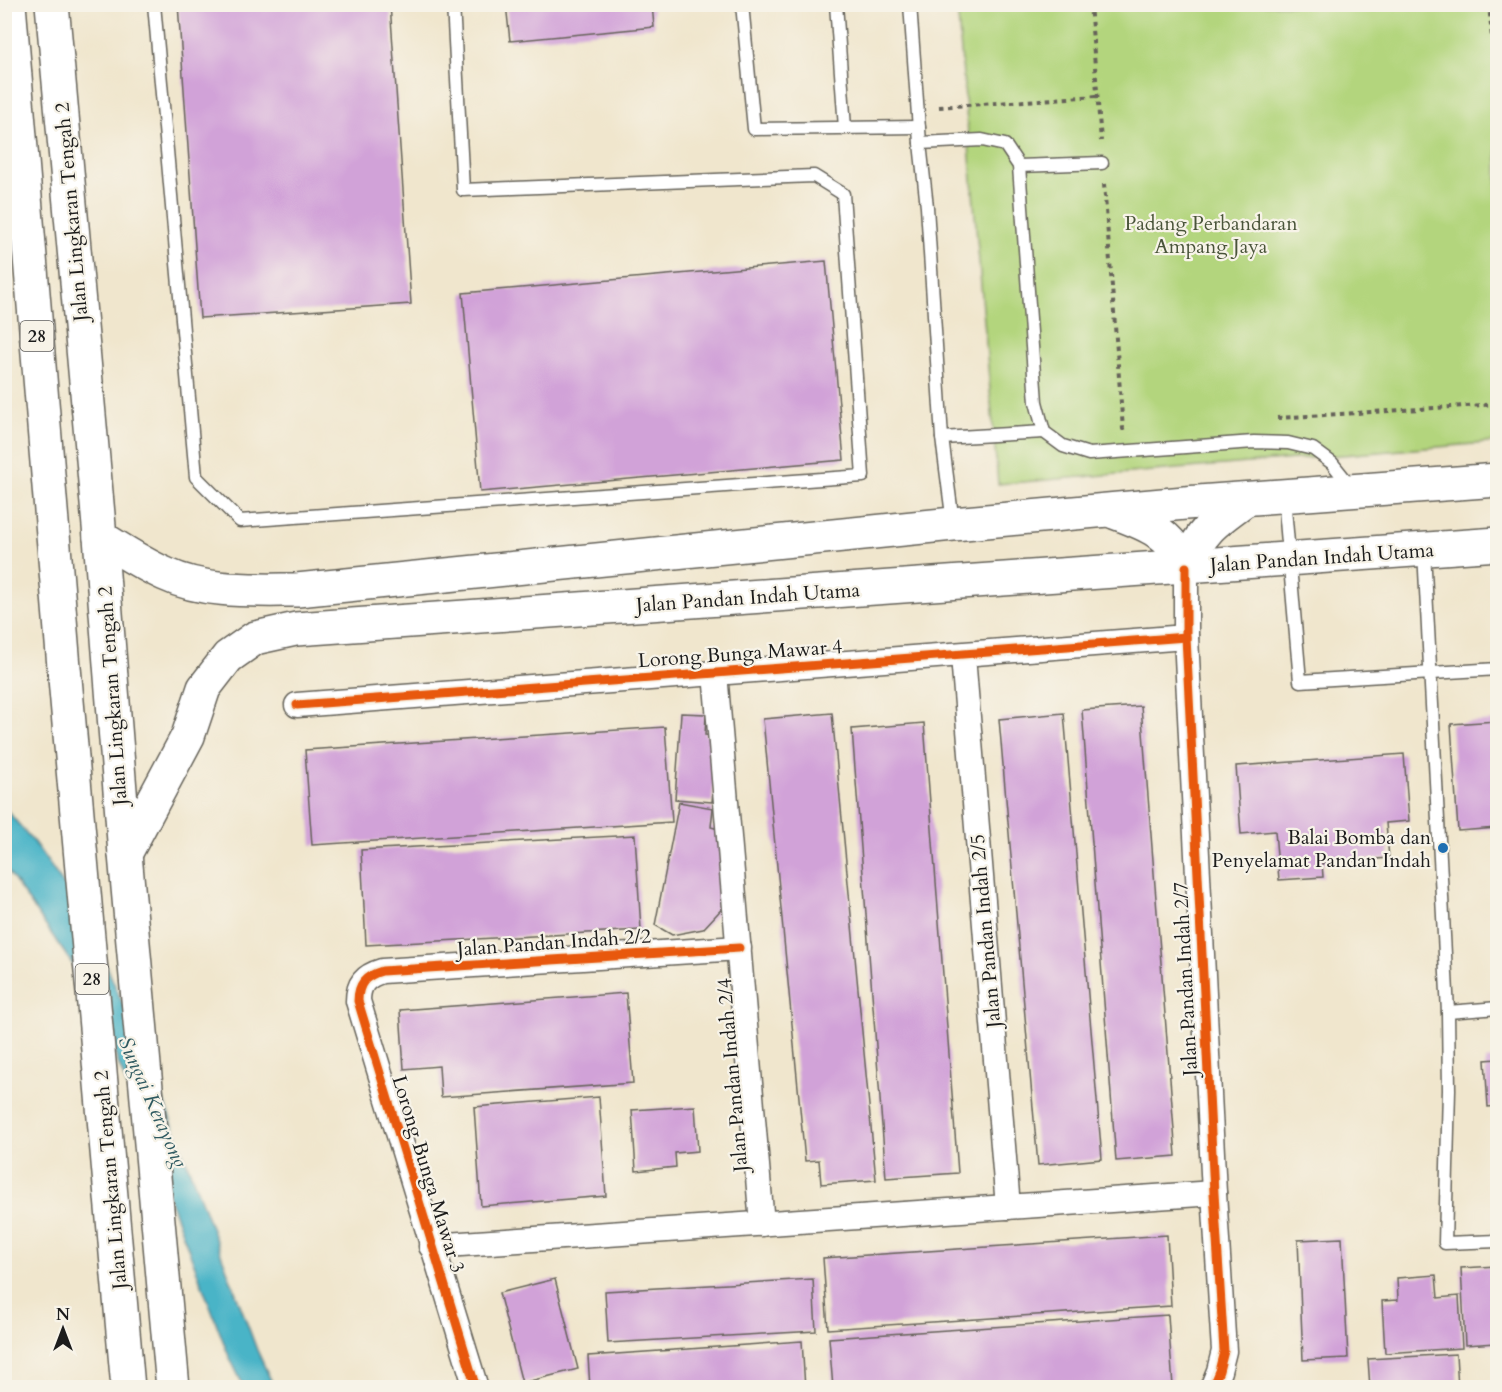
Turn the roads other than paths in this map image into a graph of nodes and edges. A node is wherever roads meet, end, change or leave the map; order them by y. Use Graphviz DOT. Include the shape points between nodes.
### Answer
graph roads {
  1 [pos="9,4"];
  2 [pos="52,4"];
  3 [pos="154,4"];
  4 [pos="453,4"];
  5 [pos="742,4"];
  6 [pos="836,4"];
  7 [pos="910,4"];
  8 [pos="919,127"];
  9 [pos="844,128"];
  10 [pos="920,143"];
  11 [pos="1102,163"];
  12 [pos="1018,166"];
  13 [pos="1044,432"];
  14 [pos="942,438"];
  15 [pos="1497,480"];
  16 [pos="1355,492"];
  17 [pos="1284,496"];
  18 [pos="1246,499"];
  19 [pos="1108,510"];
  20 [pos="953,524"];
  21 [pos="100,537"];
  22 [pos="1497,544"];
  23 [pos="1424,550"];
  24 [pos="1289,560"];
  25 [pos="1186,567"];
  26 [pos="1186,637"];
  27 [pos="963,656"];
  28 [pos="1497,669"];
  29 [pos="715,673"];
  30 [pos="1432,673"];
  31 [pos="297,705"];
  32 [pos="125,854"];
  33 [pos="739,948"];
  34 [pos="371,974"];
  35 [pos="1497,1008"];
  36 [pos="1448,1012"];
  37 [pos="1214,1193"];
  38 [pos="1008,1207"];
  39 [pos="762,1224"];
  40 [pos="1497,1240"];
  41 [pos="431,1246"];
  42 [pos="127,1386"];
  43 [pos="173,1388"];
  44 [pos="476,1388"];
  45 [pos="1212,1388"];
  1 -- 42 [label="main road, Jalan Lingkaran Tengah 2 / 28"];
  2 -- 21 [label="main road, Jalan Lingkaran Tengah 2 / 28"];
  3 -- 4 [label="lane" via="196,477 240,521 863,476 843,194 814,176 463,190"];
  5 -- 9 [label="lane" via="754,129"];
  6 -- 9 [label="lane"];
  7 -- 8 [label="lane"];
  8 -- 9 [label="lane"];
  8 -- 10 [label="lane"];
  10 -- 12 [label="lane" via="982,140 1005,145"];
  10 -- 14 [label="lane"];
  11 -- 12 [label="lane"];
  12 -- 13 [label="lane" via="1036,402"];
  13 -- 14 [label="lane"];
  13 -- 16 [label="lane" via="1063,446 1089,454 1288,443 1313,449 1332,463"];
  14 -- 20 [label="lane"];
  15 -- 16 [label="main road"];
  16 -- 17 [label="main road"];
  17 -- 18 [label="main road"];
  17 -- 24 [label="lane"];
  18 -- 19 [label="main road"];
  18 -- 25 [label="main road" via="1201,536"];
  19 -- 20 [label="main road"];
  19 -- 25 [label="main road" via="1157,530 1178,551"];
  20 -- 21 [label="main road" via="297,590 238,590 198,584 166,575"];
  21 -- 32 [label="main road, Jalan Lingkaran Tengah 2 / 28"];
  22 -- 23 [label="main road, Jalan Pandan Indah Utama"];
  23 -- 24 [label="main road, Jalan Pandan Indah Utama"];
  23 -- 30 [label="lane"];
  24 -- 25 [label="main road, Jalan Pandan Indah Utama"];
  24 -- 30 [label="lane" via="1300,681"];
  25 -- 26 [label="street, Jalan Pandan Indah 2/7"];
  25 -- 32 [label="main road, Jalan Pandan Indah Utama" via="296,628 255,638 228,657 204,688 188,736"];
  26 -- 27 [label="street, Lorong Bunga Mawar 4"];
  26 -- 37 [label="street, Jalan Pandan Indah 2/7"];
  27 -- 29 [label="street, Lorong Bunga Mawar 4"];
  27 -- 38 [label="street, Jalan Pandan Indah 2/5"];
  28 -- 30 [label="lane"];
  29 -- 31 [label="street, Lorong Bunga Mawar 4"];
  29 -- 33 [label="street, Jalan Pandan Indah 2/4"];
  30 -- 36 [label="lane"];
  32 -- 43 [label="main road, Jalan Lingkaran Tengah 2 / 28"];
  33 -- 34 [label="street, Jalan Pandan Indah 2/2"];
  33 -- 39 [label="street, Jalan Pandan Indah 2/4"];
  34 -- 41 [label="street, Lorong Bunga Mawar 3" via="358,990 358,1001"];
  35 -- 36 [label="lane"];
  36 -- 40 [label="lane" via="1445,1243"];
  37 -- 38 [label="street"];
  37 -- 45 [label="street, Jalan Pandan Indah 2/7" via="1224,1351"];
  38 -- 39 [label="street"];
  39 -- 41 [label="street"];
  41 -- 44 [label="street, Lorong Bunga Mawar 3"];
}
